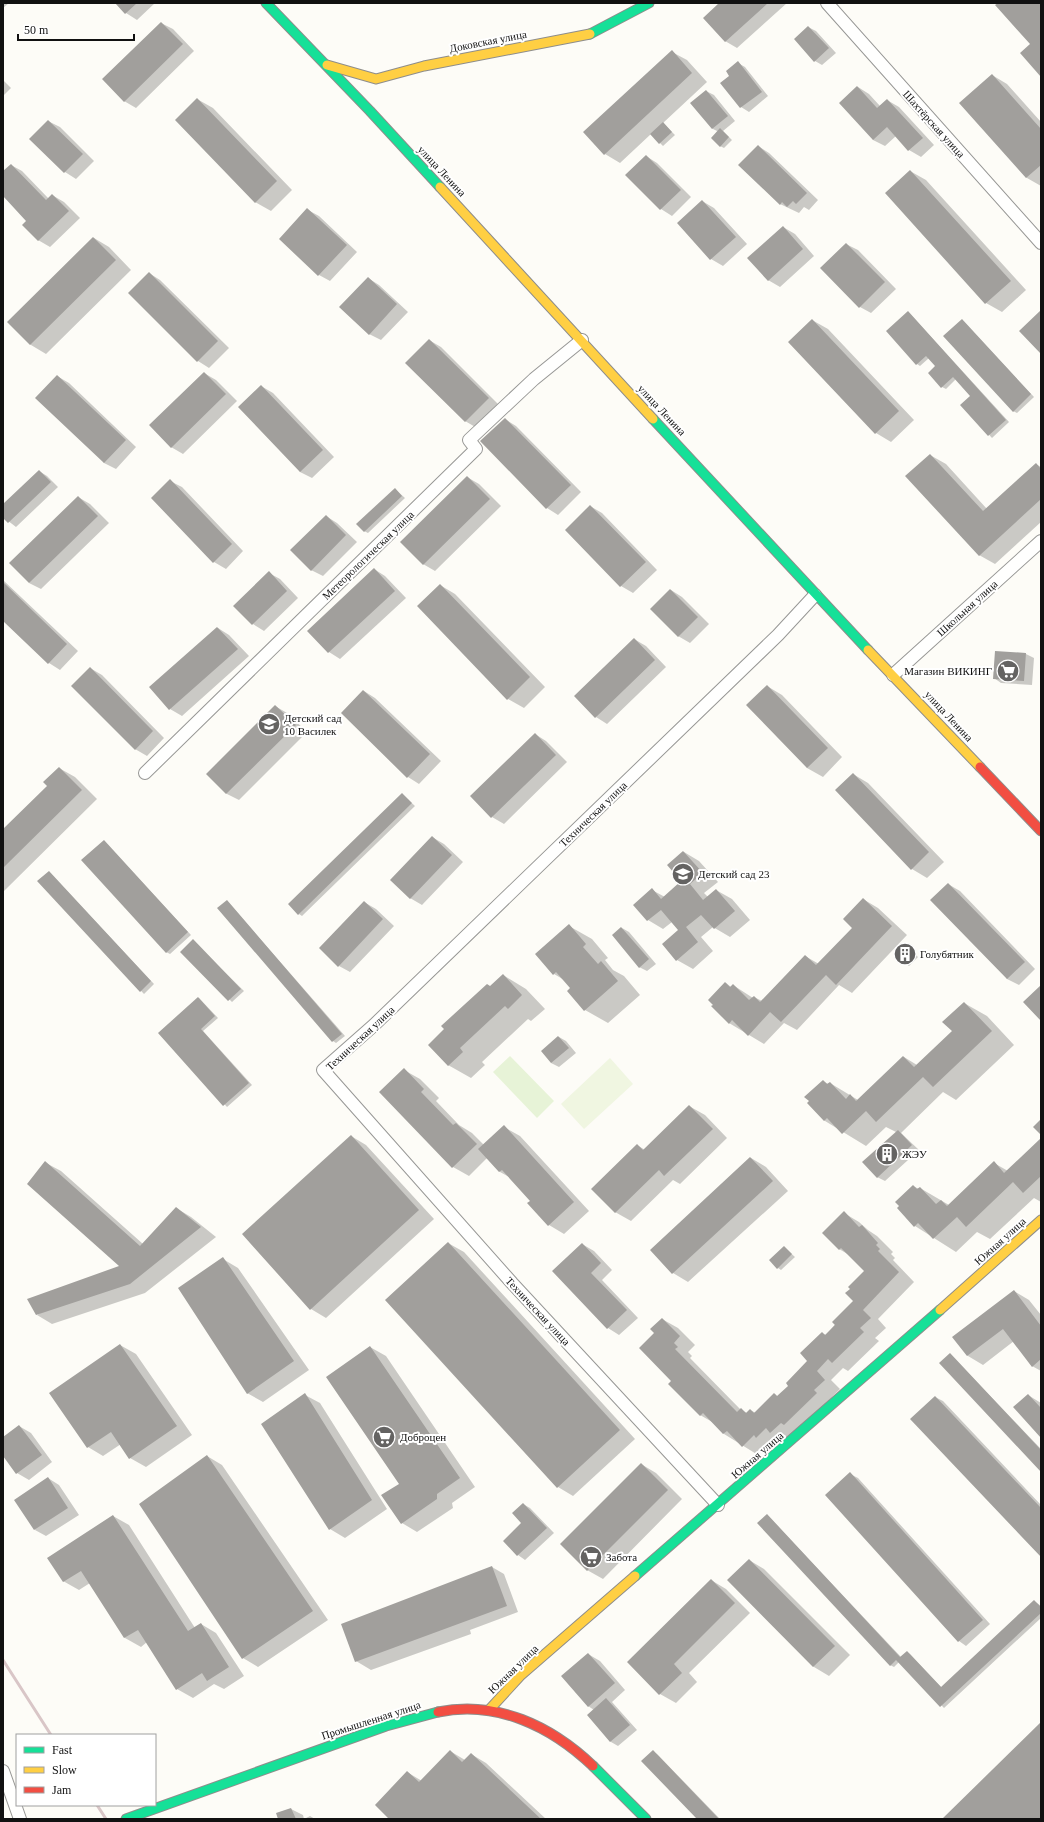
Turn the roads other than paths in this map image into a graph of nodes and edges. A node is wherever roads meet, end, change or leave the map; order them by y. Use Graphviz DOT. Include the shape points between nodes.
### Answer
graph roads {
  1 [pos="266,3"];
  2 [pos="649,3"];
  3 [pos="827,3"];
  4 [pos="327,65"];
  5 [pos="1041,243"];
  6 [pos="582,340"];
  7 [pos="1041,541"];
  8 [pos="815,595"];
  9 [pos="893,674"];
  10 [pos="145,773"];
  11 [pos="1041,831"];
  12 [pos="1041,1220"];
  13 [pos="718,1505"];
  14 [pos="490,1710"];
  15 [pos="3,1771"];
  16 [pos="20,1819"];
  17 [pos="126,1819"];
  18 [pos="646,1819"];
  1 -- 4 [label="main road, улица Ленина"];
  2 -- 4 [label="main road, Доковская улица" via="594,32 424,66 376,79"];
  3 -- 5 [label="street, Шахтёрская улица"];
  4 -- 6 [label="main road, улица Ленина"];
  6 -- 8 [label="main road, улица Ленина"];
  6 -- 10 [label="street, Метеорологическая улица" via="534,379 469,440 476,449"];
  7 -- 9 [label="street, Школьная улица"];
  8 -- 9 [label="main road, улица Ленина"];
  8 -- 13 [label="street, Техническая улица" via="778,635 478,925 374,1025 322,1070 512,1283"];
  9 -- 11 [label="main road, улица Ленина"];
  12 -- 13 [label="main road, Южная улица"];
  13 -- 14 [label="main road, Южная улица" via="521,1674"];
  14 -- 17 [label="main road, Промышленная улица" via="464,1708 424,1715 386,1726"];
  14 -- 18 [label="main road, Промышленная улица" via="512,1714 558,1738 609,1780"];
  15 -- 16 [label="street"];
}
